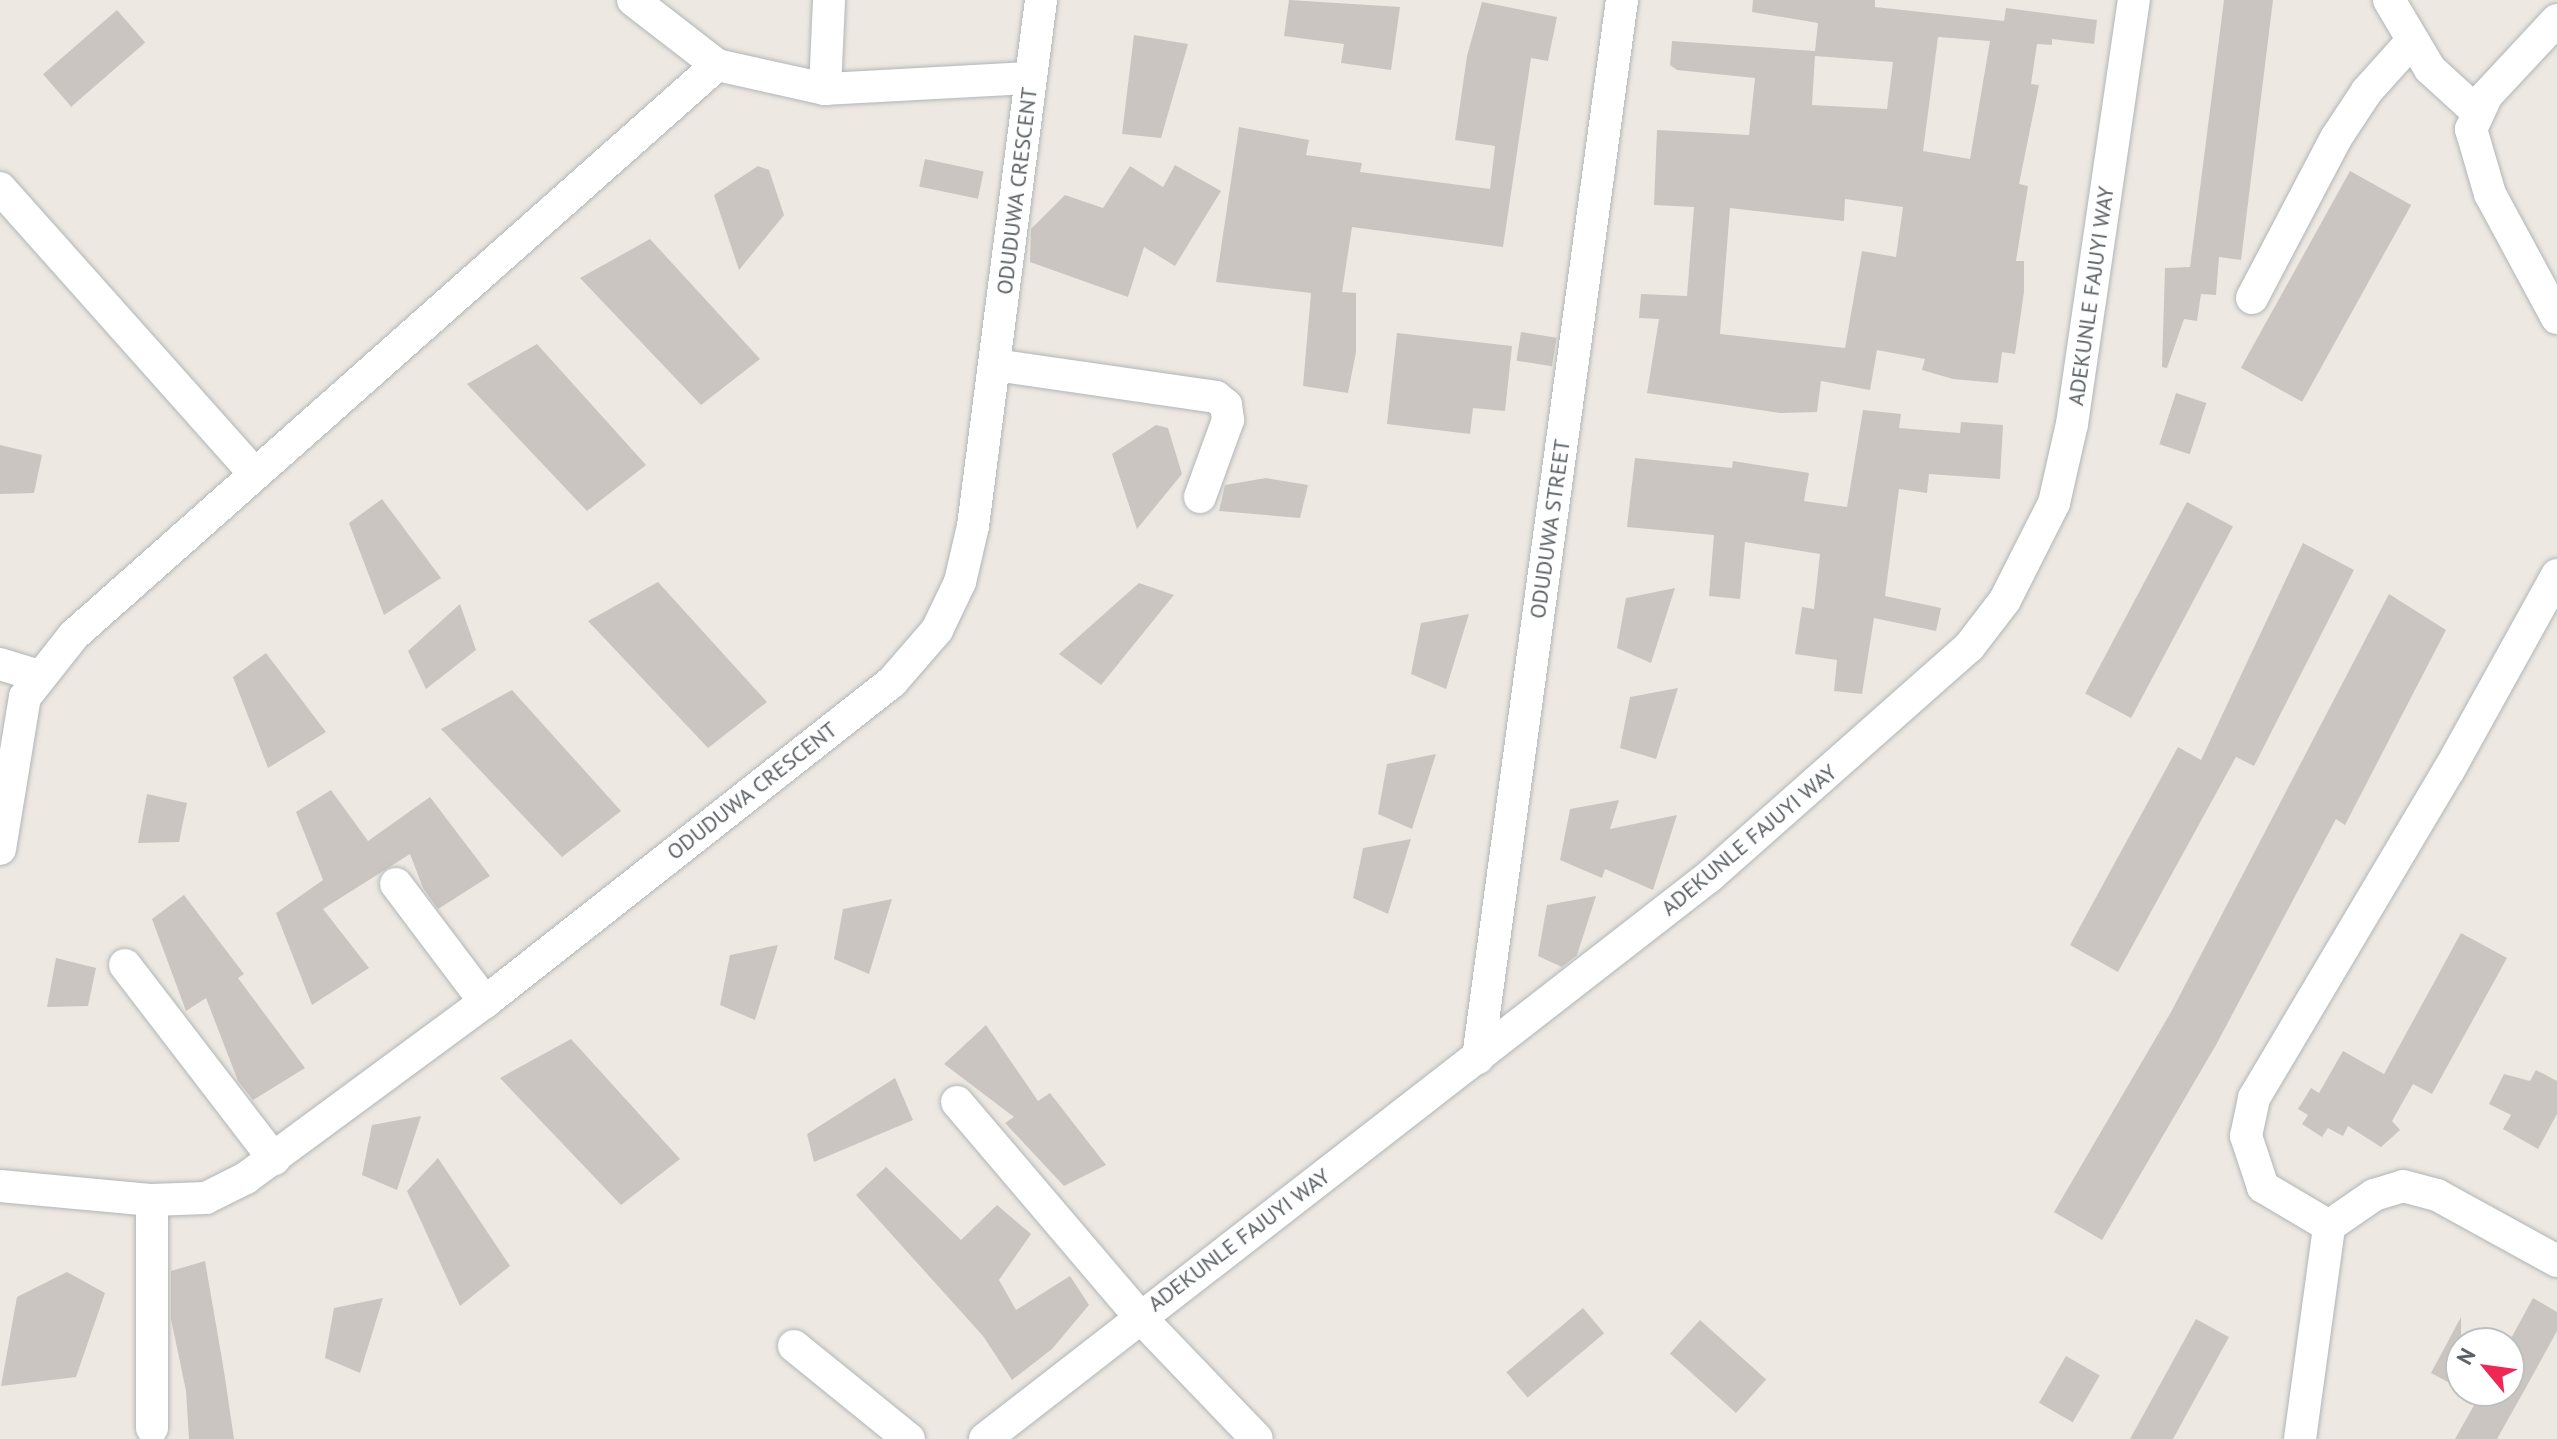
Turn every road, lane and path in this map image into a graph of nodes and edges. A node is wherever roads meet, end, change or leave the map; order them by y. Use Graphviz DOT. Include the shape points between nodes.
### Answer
graph roads {
  1 [pos="633,0"];
  2 [pos="829,0"];
  3 [pos="1041,0"];
  4 [pos="1622,0"];
  5 [pos="2134,0"];
  6 [pos="2389,0"];
  7 [pos="2557,20"];
  8 [pos="2410,43"];
  9 [pos="717,65"];
  10 [pos="1031,78"];
  11 [pos="825,89"];
  12 [pos="2476,111"];
  13 [pos="0,188"];
  14 [pos="2252,298"];
  15 [pos="2557,318"];
  16 [pos="995,365"];
  17 [pos="253,472"];
  18 [pos="1200,497"];
  19 [pos="2557,575"];
  20 [pos="0,664"];
  21 [pos="39,676"];
  22 [pos="0,849"];
  23 [pos="396,884"];
  24 [pos="125,965"];
  25 [pos="485,1002"];
  26 [pos="1478,1058"];
  27 [pos="957,1102"];
  28 [pos="274,1159"];
  29 [pos="0,1186"];
  30 [pos="152,1200"];
  31 [pos="2329,1226"];
  32 [pos="2557,1261"];
  33 [pos="1139,1316"];
  34 [pos="794,1346"];
  35 [pos="152,1428"];
  36 [pos="909,1439"];
  37 [pos="985,1439"];
  38 [pos="1257,1439"];
  39 [pos="2300,1439"];
  1 -- 9 [label="street"];
  2 -- 11 [label="street"];
  3 -- 10 [label="street, ODUDUWA CRESCENT"];
  4 -- 26 [label="street, ODUDUWA STREET"];
  5 -- 26 [label="street, ADEKUNLE FAJUYI WAY" via="2072,424 2054,503 2005,600 1930,686 1710,876"];
  6 -- 8 [label="street"];
  7 -- 12 [label="street"];
  8 -- 12 [label="street"];
  8 -- 14 [label="street" via="2367,91 2336,138"];
  9 -- 11 [label="street"];
  9 -- 17 [label="street"];
  10 -- 11 [label="street"];
  10 -- 16 [label="street, ODUDUWA CRESCENT"];
  12 -- 15 [label="street" via="2471,129 2476,159"];
  13 -- 17 [label="street"];
  16 -- 18 [label="street" via="1216,397 1226,405 1228,420"];
  16 -- 25 [label="street, ODUDUWA CRESCENT" via="973,526 960,582 937,630 892,682"];
  17 -- 21 [label="street" via="74,635"];
  19 -- 31 [label="street" via="2449,770 2254,1098 2246,1136 2263,1187"];
  20 -- 21 [label="street"];
  21 -- 22 [label="street" via="25,697"];
  23 -- 25 [label="street"];
  24 -- 28 [label="street"];
  25 -- 28 [label="street, ODUDUWA CRESCENT"];
  26 -- 33 [label="street, ADEKUNLE FAJUYI WAY"];
  27 -- 33 [label="street"];
  28 -- 30 [label="street, ODUDUWA CRESCENT" via="206,1198"];
  29 -- 30 [label="street, ODUDUWA CRESCENT"];
  30 -- 35 [label="street"];
  31 -- 32 [label="street" via="2374,1195 2403,1186 2437,1195"];
  31 -- 39 [label="street"];
  33 -- 37 [label="street, ADEKUNLE FAJUYI WAY"];
  33 -- 38 [label="street"];
  34 -- 36 [label="street"];
}
